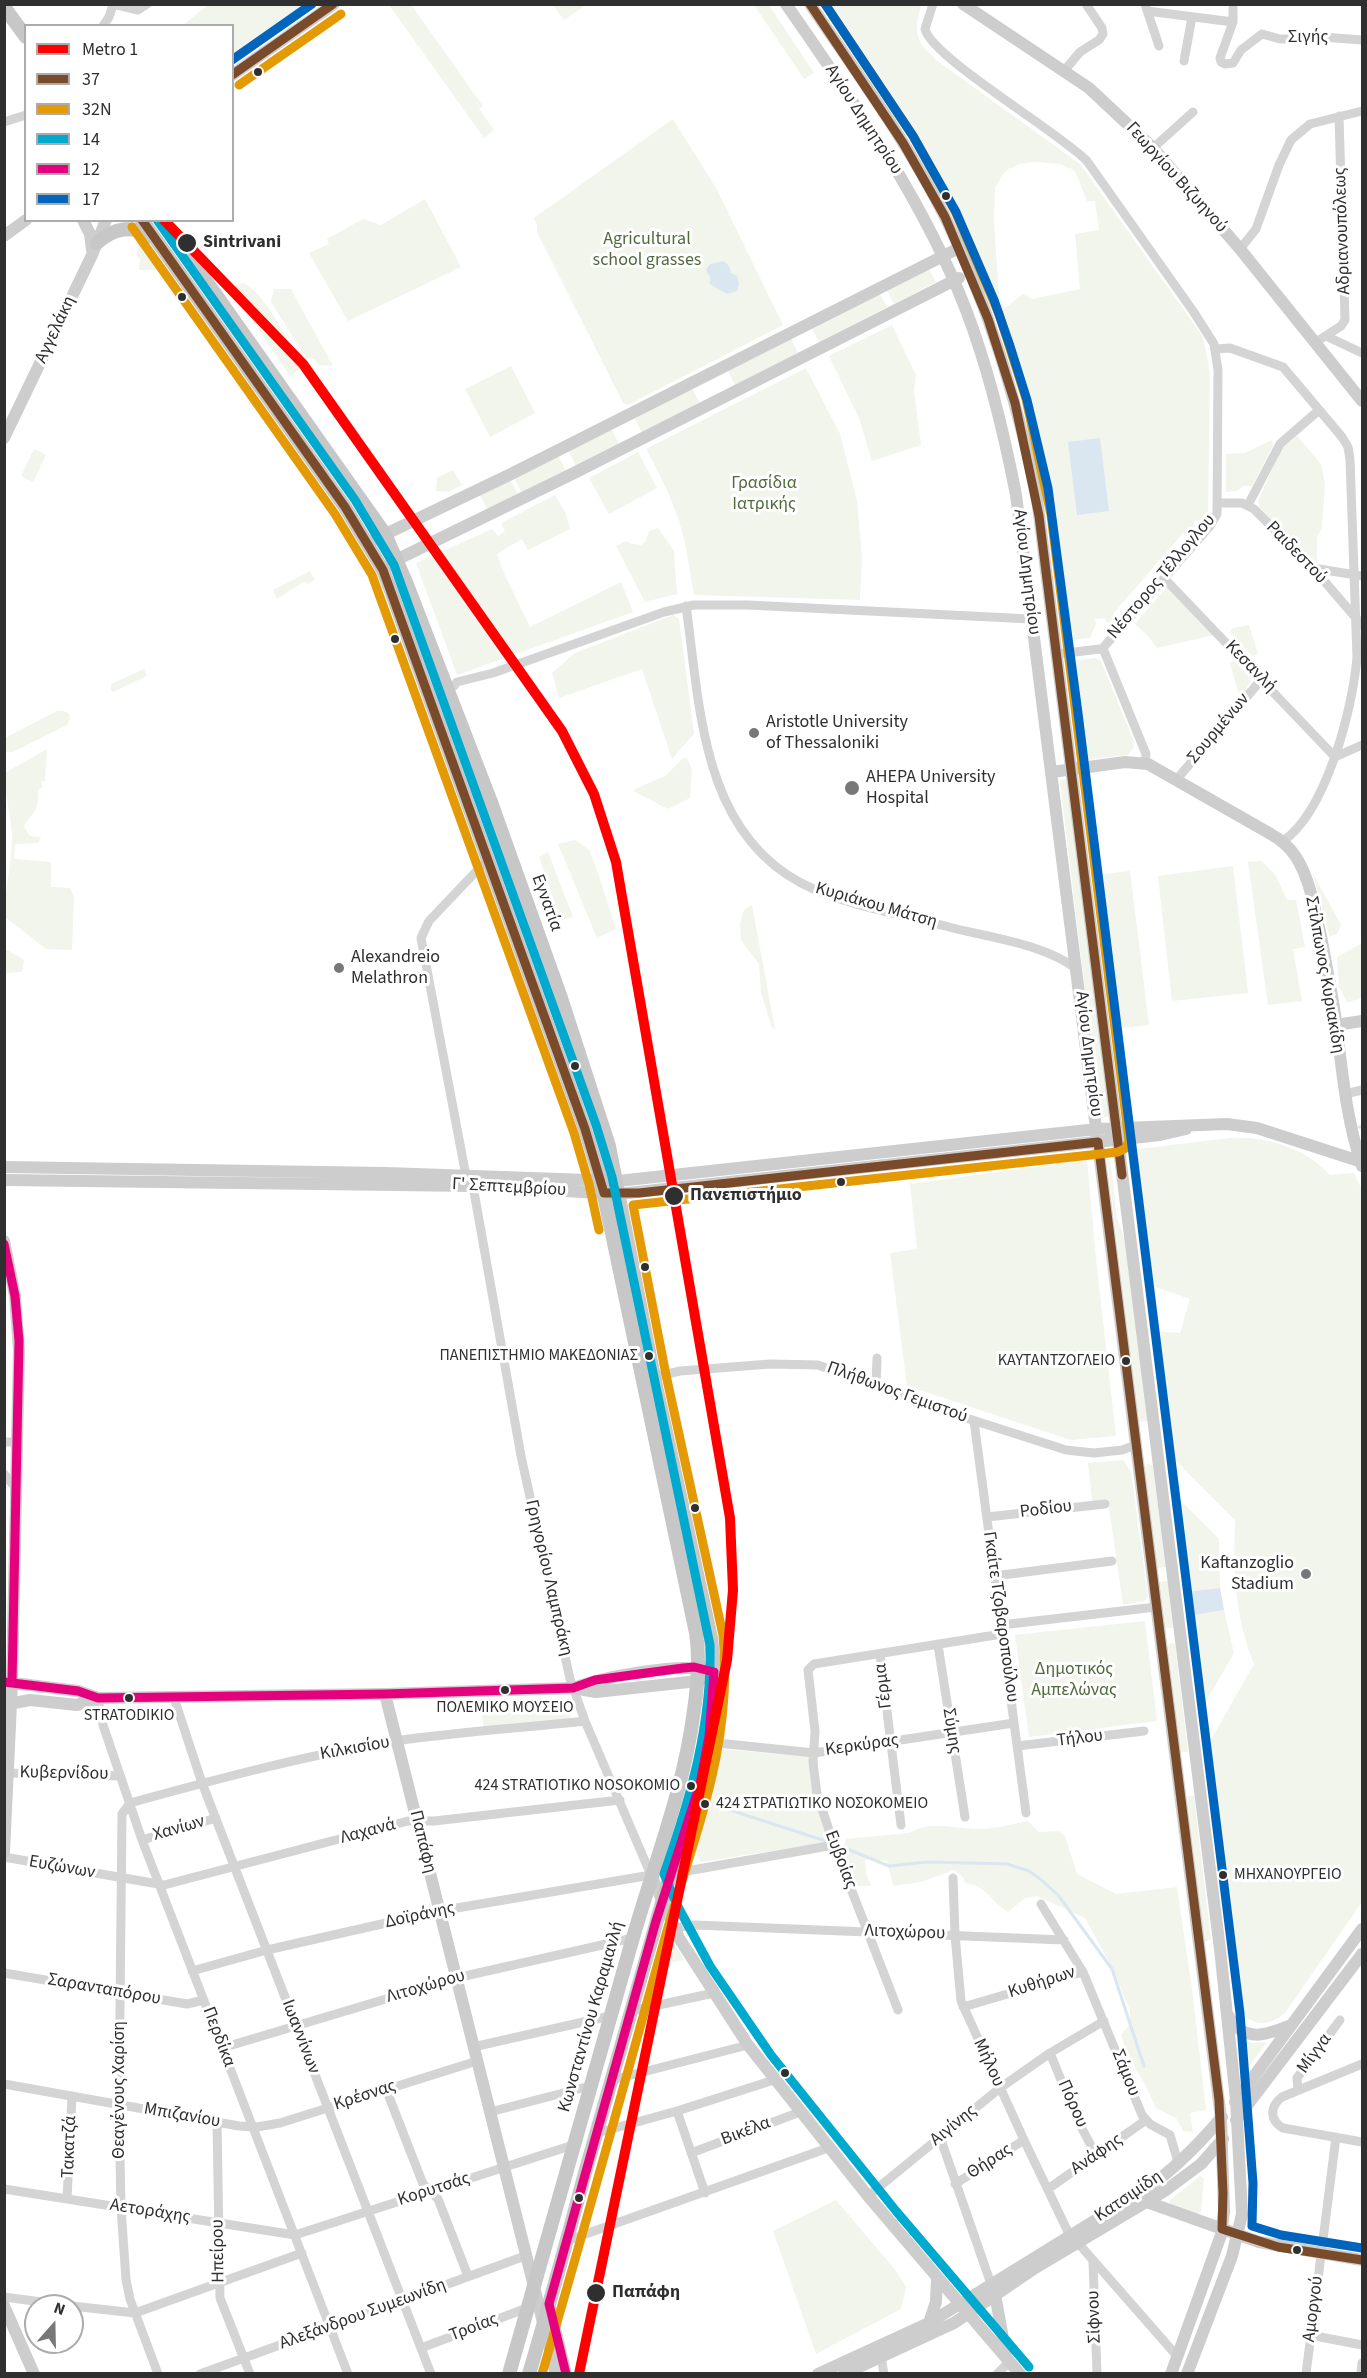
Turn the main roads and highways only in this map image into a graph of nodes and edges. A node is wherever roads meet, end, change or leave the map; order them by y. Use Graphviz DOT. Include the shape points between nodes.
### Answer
graph roads {
  1 [pos="334,4"];
  2 [pos="786,4"];
  3 [pos="810,4"];
  4 [pos="963,4"];
  5 [pos="4,7"];
  6 [pos="9,22"];
  7 [pos="24,35"];
  8 [pos="234,74"];
  9 [pos="24,221"];
  10 [pos="84,222"];
  11 [pos="105,222"];
  12 [pos="143,222"];
  13 [pos="164,222"];
  14 [pos="4,236"];
  15 [pos="153,237"];
  16 [pos="94,249"];
  17 [pos="959,249"];
  18 [pos="942,256"];
  19 [pos="969,273"];
  20 [pos="953,281"];
  21 [pos="1358,390"];
  22 [pos="1362,401"];
  23 [pos="8,417"];
  24 [pos="4,438"];
  25 [pos="385,534"];
  26 [pos="368,543"];
  27 [pos="396,560"];
  28 [pos="383,570"];
  29 [pos="1072,769"];
  30 [pos="1052,772"];
  31 [pos="1362,1021"];
  32 [pos="1336,1025"];
  33 [pos="1097,1129"];
  34 [pos="1117,1134"];
  35 [pos="1098,1142"];
  36 [pos="1362,1163"];
  37 [pos="4,1167"];
  38 [pos="293,1178"];
  39 [pos="4,1180"];
  40 [pos="602,1187"];
  41 [pos="619,1188"];
  42 [pos="4,1241"];
  43 [pos="1154,1425"];
  44 [pos="11,1442"];
  45 [pos="1136,1445"];
  46 [pos="1172,1575"];
  47 [pos="1152,1577"];
  48 [pos="1180,1635"];
  49 [pos="1160,1637"];
  50 [pos="714,1672"];
  51 [pos="698,1674"];
  52 [pos="8,1682"];
  53 [pos="385,1694"];
  54 [pos="98,1698"];
  55 [pos="8,1705"];
  56 [pos="4,1852"];
  57 [pos="651,1875"];
  58 [pos="662,1902"];
  59 [pos="1362,1929"];
  60 [pos="1362,1954"];
  61 [pos="1228,2014"];
  62 [pos="1292,2025"];
  63 [pos="1236,2100"];
  64 [pos="1221,2118"];
  65 [pos="1237,2119"];
  66 [pos="1222,2140"];
  67 [pos="1147,2202"];
  68 [pos="1222,2229"];
  69 [pos="1238,2234"];
  70 [pos="1074,2239"];
  71 [pos="1362,2260"];
  72 [pos="938,2279"];
  73 [pos="534,2285"];
  74 [pos="993,2289"];
  75 [pos="549,2304"];
  76 [pos="4,2306"];
  77 [pos="964,2308"];
  78 [pos="544,2323"];
  79 [pos="928,2323"];
  80 [pos="1008,2359"];
  81 [pos="1190,2372"];
  82 [pos="34,2373"];
  83 [pos="509,2373"];
  84 [pos="529,2373"];
  85 [pos="556,2373"];
  86 [pos="566,2373"];
  87 [pos="818,2373"];
  88 [pos="844,2373"];
  89 [pos="1020,2373"];
  90 [pos="1171,2373"];
  1 -- 8 [label="main road"];
  2 -- 18 [label="main road, Αγίου Δημητρίου" via="890,159"];
  3 -- 17 [label="main road, Αγίου Δημητρίου" via="903,143"];
  4 -- 21 [label="main road, Γεωργίου Βιζυηνού" via="1064,71 1154,148 1321,339"];
  5 -- 6 [label="main road"];
  6 -- 7 [label="main road"];
  9 -- 14 [label="main road"];
  10 -- 16 [label="main road"];
  11 -- 16 [label="main road, Αγγελάκη"];
  12 -- 15 [label="main road"];
  13 -- 25 [label="main road, Εγνατία"];
  15 -- 16 [label="main road" via="139,230 123,229 109,234"];
  15 -- 26 [label="main road"];
  16 -- 23 [label="main road, Αγγελάκη"];
  17 -- 18 [label="main road"];
  17 -- 19 [label="main road, Αγίου Δημητρίου"];
  18 -- 20 [label="main road, Αγίου Δημητρίου"];
  18 -- 25 [label="main road"];
  19 -- 20 [label="main road"];
  19 -- 29 [label="main road, Αγίου Δημητρίου" via="1002,358 1028,455"];
  20 -- 27 [label="main road"];
  20 -- 30 [label="main road, Αγίου Δημητρίου" via="974,334 1004,436 1024,543"];
  21 -- 22 [label="main road, Γεωργίου Βιζυηνού"];
  23 -- 24 [label="main road, Αγγελάκη"];
  25 -- 26 [label="main road"];
  25 -- 27 [label="main road, Εγνατία"];
  26 -- 28 [label="main road"];
  27 -- 28 [label="main road"];
  27 -- 41 [label="main road, Εγνατία" via="451,687 560,995"];
  28 -- 40 [label="main road" via="585,1129"];
  29 -- 30 [label="main road, Στίλπωνος Κυριακίδη"];
  29 -- 32 [label="main road, Στίλπωνος Κυριακίδη" via="1145,763 1283,841 1298,860 1312,899"];
  29 -- 34 [label="main road, Αγίου Δημητρίου"];
  30 -- 33 [label="main road, Αγίου Δημητρίου"];
  31 -- 32 [label="main road"];
  32 -- 36 [label="main road, Στίλπωνος Κυριακίδη" via="1345,1094"];
  33 -- 34 [label="main road, Γ' Σεπτεμβρίου"];
  33 -- 35 [label="main road, Αγίου Δημητρίου"];
  33 -- 41 [label="main road, Γ' Σεπτεμβρίου"];
  34 -- 35 [label="main road, Γ' Σεπτεμβρίου"];
  34 -- 36 [label="main road, Γ' Σεπτεμβρίου" via="1167,1134 1189,1127 1227,1124 1257,1128"];
  34 -- 43 [label="main road, Αγίου Δημητρίου"];
  35 -- 41 [label="main road, Γ' Σεπτεμβρίου"];
  35 -- 45 [label="main road, Αγίου Δημητρίου"];
  37 -- 38 [label="main road, Γ' Σεπτεμβρίου"];
  38 -- 39 [label="main road, Γ' Σεπτεμβρίου"];
  38 -- 40 [label="main road, Γ' Σεπτεμβρίου"];
  40 -- 41 [label="main road, Γ' Σεπτεμβρίου"];
  40 -- 51 [label="main road" via="696,1633"];
  41 -- 50 [label="main road, Εγνατία" via="654,1377 711,1638"];
  42 -- 44 [label="main road" via="18,1324"];
  43 -- 45 [label="main road" via="1146,1439"];
  43 -- 46 [label="main road, Αγίου Δημητρίου"];
  44 -- 52 [label="main road" via="16,1488"];
  45 -- 47 [label="main road, Αγίου Δημητρίου"];
  46 -- 47 [label="main road"];
  46 -- 48 [label="main road, Αγίου Δημητρίου"];
  47 -- 49 [label="main road, Αγίου Δημητρίου"];
  48 -- 49 [label="main road"];
  48 -- 61 [label="main road, Αγίου Δημητρίου"];
  49 -- 64 [label="main road, Αγίου Δημητρίου"];
  50 -- 51 [label="main road"];
  50 -- 58 [label="main road, Κωνσταντίνου Καραμανλή" via="708,1742 697,1795"];
  51 -- 53 [label="main road" via="683,1668 595,1680 573,1688"];
  51 -- 57 [label="main road, Κωνσταντίνου Καραμανλή" via="682,1780"];
  52 -- 54 [label="main road" via="78,1691"];
  52 -- 55 [label="main road"];
  53 -- 54 [label="main road"];
  53 -- 73 [label="main road, Παπάφη"];
  54 -- 55 [label="main road" via="77,1705 30,1700"];
  55 -- 56 [label="main road"];
  57 -- 58 [label="main road, Γρηγορίου Λαμπράκη"];
  57 -- 73 [label="main road, Κωνσταντίνου Καραμανλή"];
  58 -- 72 [label="main road, Γρηγορίου Λαμπράκη" via="674,1928 748,2045"];
  58 -- 75 [label="main road, Κωνσταντίνου Καραμανλή"];
  59 -- 62 [label="main road, Κατσιμίδη"];
  60 -- 65 [label="main road, Κατσιμίδη"];
  61 -- 62 [label="main road" via="1241,2030 1256,2035 1268,2035"];
  61 -- 63 [label="main road, Αγίου Δημητρίου"];
  62 -- 63 [label="main road, Κατσιμίδη"];
  63 -- 64 [label="main road, Κατσιμίδη"];
  63 -- 65 [label="main road, Αγίου Δημητρίου"];
  64 -- 66 [label="main road, Αγίου Δημητρίου"];
  64 -- 70 [label="main road, Κατσιμίδη" via="1153,2184"];
  65 -- 66 [label="main road, Κατσιμίδη"];
  65 -- 69 [label="main road, Αγίου Δημητρίου" via="1242,2202"];
  66 -- 67 [label="main road, Κατσιμίδη" via="1194,2170"];
  66 -- 68 [label="main road, Αγίου Δημητρίου"];
  67 -- 68 [label="main road"];
  67 -- 70 [label="main road, Κατσιμίδη"];
  68 -- 69 [label="main road"];
  68 -- 90 [label="main road, Αγίου Δημητρίου"];
  69 -- 71 [label="main road" via="1278,2247"];
  69 -- 81 [label="main road, Αγίου Δημητρίου"];
  70 -- 74 [label="main road, Κατσιμίδη"];
  72 -- 77 [label="main road, Γρηγορίου Λαμπράκη"];
  72 -- 79 [label="main road" via="936,2302"];
  73 -- 78 [label="main road, Παπάφη"];
  73 -- 83 [label="main road, Κωνσταντίνου Καραμανλή"];
  74 -- 77 [label="main road, Κατσιμίδη"];
  74 -- 80 [label="main road"];
  75 -- 78 [label="main road, Κωνσταντίνου Καραμανλή"];
  75 -- 86 [label="main road"];
  76 -- 82 [label="main road"];
  77 -- 79 [label="main road, Κατσιμίδη"];
  77 -- 80 [label="main road, Γρηγορίου Λαμπράκη"];
  77 -- 88 [label="main road, Κατσιμίδη" via="954,2323"];
  78 -- 84 [label="main road, Κωνσταντίνου Καραμανλή"];
  78 -- 85 [label="main road, Παπάφη"];
  79 -- 87 [label="main road, Κατσιμίδη"];
  80 -- 89 [label="main road, Γρηγορίου Λαμπράκη"];
}
